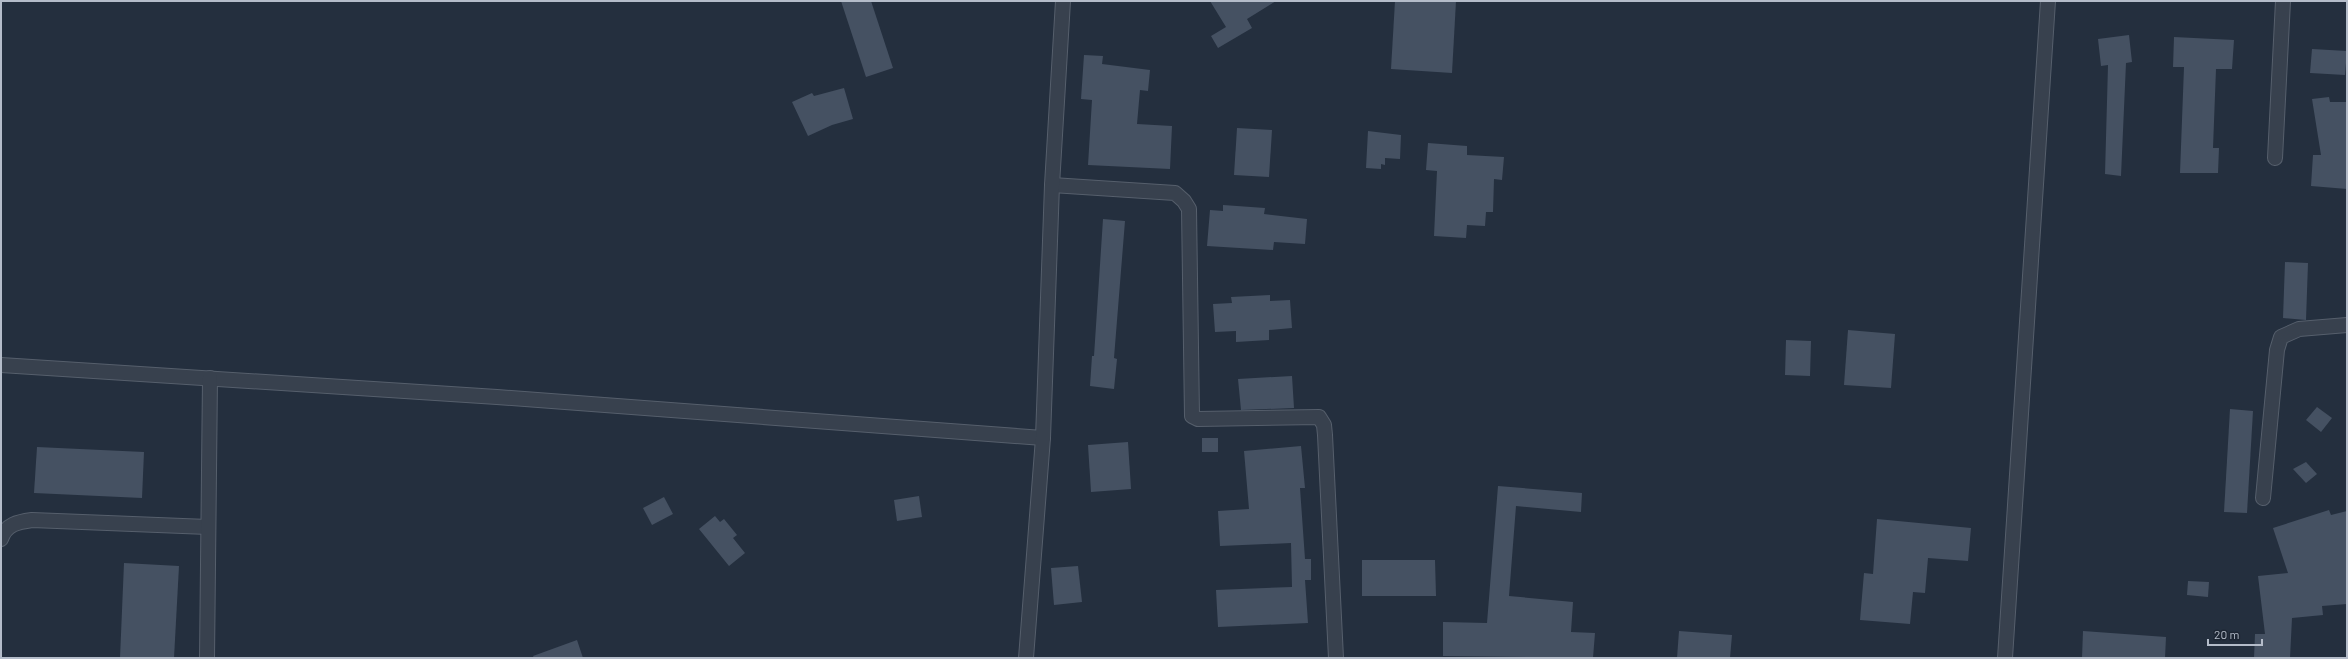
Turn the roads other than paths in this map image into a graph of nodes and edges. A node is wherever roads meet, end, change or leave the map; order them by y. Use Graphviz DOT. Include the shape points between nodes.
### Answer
graph roads {
  1 [pos="1063,1"];
  2 [pos="2048,1"];
  3 [pos="2283,1"];
  4 [pos="2275,158"];
  5 [pos="1052,185"];
  6 [pos="2347,325"];
  7 [pos="1,365"];
  8 [pos="210,378"];
  9 [pos="1043,438"];
  10 [pos="2263,498"];
  11 [pos="208,527"];
  12 [pos="1,539"];
  13 [pos="207,658"];
  14 [pos="1026,658"];
  15 [pos="1336,658"];
  16 [pos="2005,658"];
  1 -- 5 [label="street"];
  2 -- 16 [label="street"];
  3 -- 4 [label="street"];
  5 -- 9 [label="street"];
  5 -- 15 [label="street" via="1175,193 1189,209 1192,416 1198,419 1319,417 1325,434"];
  6 -- 10 [label="street" via="2298,329 2281,337 2277,350"];
  7 -- 8 [label="street"];
  8 -- 9 [label="street" via="489,396"];
  8 -- 11 [label="street"];
  9 -- 14 [label="street"];
  11 -- 12 [label="street" via="32,520 14,523 3,533"];
  11 -- 13 [label="street"];
}
